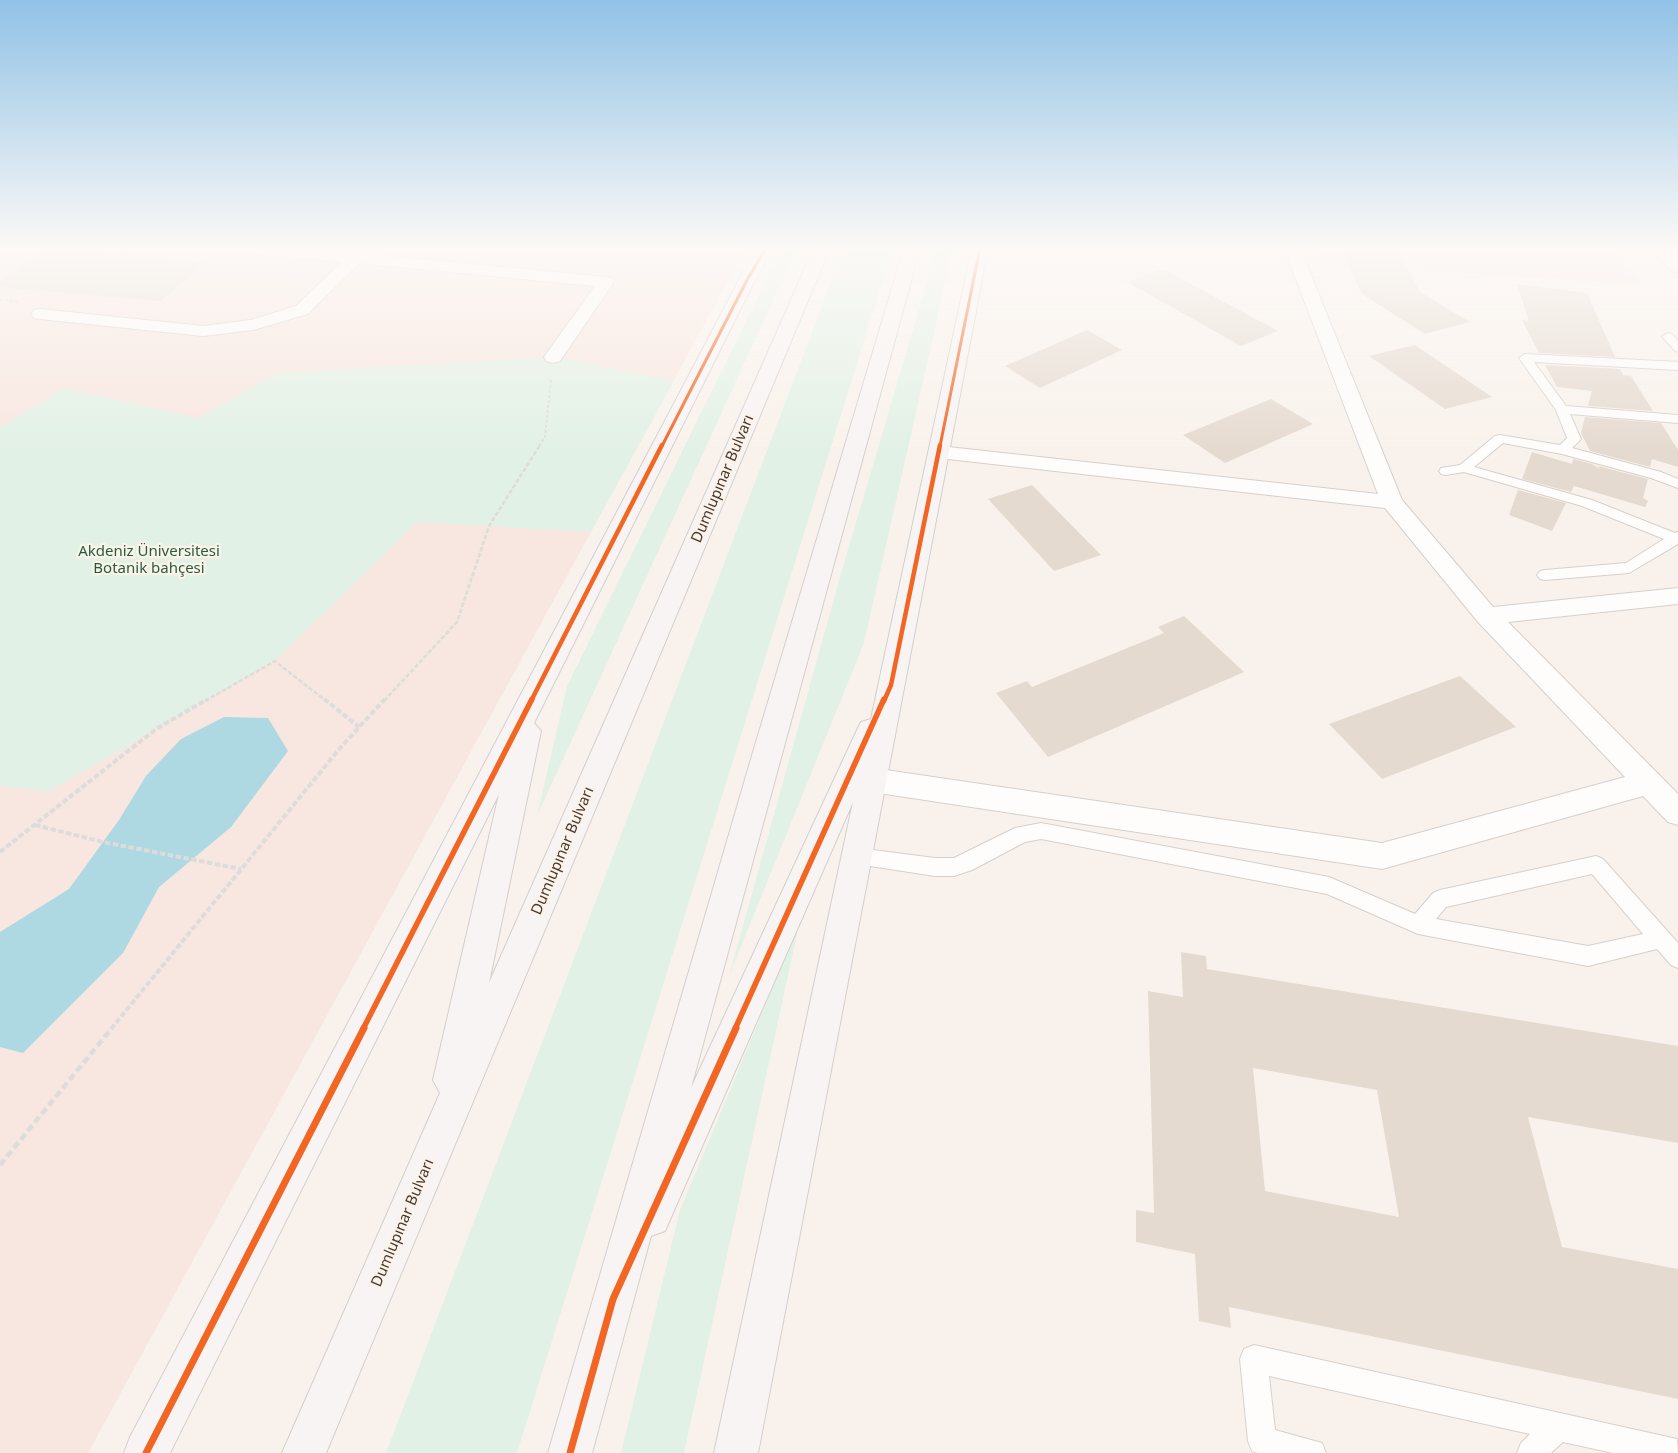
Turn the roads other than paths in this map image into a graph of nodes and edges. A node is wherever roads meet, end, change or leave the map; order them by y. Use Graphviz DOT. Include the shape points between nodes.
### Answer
graph roads {
  1 [pos="57,316"];
  2 [pos="284,316"];
  3 [pos="582,316"];
  4 [pos="729,316"];
  5 [pos="793,316"];
  6 [pos="892,316"];
  7 [pos="966,316"];
  8 [pos="1319,316"];
  9 [pos="1678,336"];
  10 [pos="1678,348"];
  11 [pos="553,357"];
  12 [pos="1678,366"];
  13 [pos="1562,410"];
  14 [pos="1678,419"];
  15 [pos="1563,450"];
  16 [pos="939,452"];
  17 [pos="1464,468"];
  18 [pos="1446,471"];
  19 [pos="1678,484"];
  20 [pos="1392,502"];
  21 [pos="1677,538"];
  22 [pos="1545,575"];
  23 [pos="1678,596"];
  24 [pos="1487,616"];
  25 [pos="891,685"];
  26 [pos="536,693"];
  27 [pos="872,780"];
  28 [pos="1649,782"];
  29 [pos="1678,813"];
  30 [pos="857,856"];
  31 [pos="1418,925"];
  32 [pos="1661,939"];
  33 [pos="1678,958"];
  34 [pos="437,1143"];
  35 [pos="613,1299"];
  36 [pos="1558,1426"];
  37 [pos="146,1453"];
  38 [pos="304,1453"];
  39 [pos="570,1453"];
  40 [pos="736,1453"];
  41 [pos="1312,1453"];
  42 [pos="1530,1453"];
  43 [pos="1677,1453"];
  1 -- 2 [label="street" via="203,331 253,326"];
  3 -- 11 [label="street"];
  4 -- 26 [label="main road"];
  5 -- 34 [label="main road, Dumlupınar Bulvarı"];
  6 -- 35 [label="main road"];
  7 -- 16 [label="main road"];
  8 -- 20 [label="street"];
  9 -- 10 [label="lane" via="1668,336"];
  12 -- 13 [label="lane" via="1524,358"];
  13 -- 14 [label="lane"];
  13 -- 15 [label="lane" via="1574,439"];
  15 -- 17 [label="lane" via="1500,439"];
  15 -- 19 [label="lane"];
  16 -- 20 [label="street"];
  16 -- 25 [label="main road"];
  17 -- 18 [label="lane"];
  17 -- 21 [label="lane" via="1587,503"];
  20 -- 24 [label="street"];
  21 -- 22 [label="lane" via="1629,568"];
  23 -- 24 [label="street"];
  24 -- 28 [label="street"];
  25 -- 27 [label="main road"];
  25 -- 35 [label="main road"];
  26 -- 34 [label="main road"];
  26 -- 37 [label="main road"];
  27 -- 28 [label="street" via="1382,856"];
  27 -- 30 [label="main road"];
  28 -- 29 [label="street"];
  30 -- 31 [label="lane" via="954,867 1016,837 1041,831 1329,886"];
  30 -- 40 [label="main road"];
  31 -- 32 [label="lane" via="1588,956"];
  31 -- 32 [label="lane" via="1440,899 1596,865"];
  32 -- 33 [label="lane"];
  34 -- 38 [label="main road, Dumlupınar Bulvarı"];
  35 -- 39 [label="main road"];
  36 -- 41 [label="lane" via="1254,1359 1262,1441"];
  36 -- 42 [label="lane"];
  36 -- 43 [label="lane"];
}
